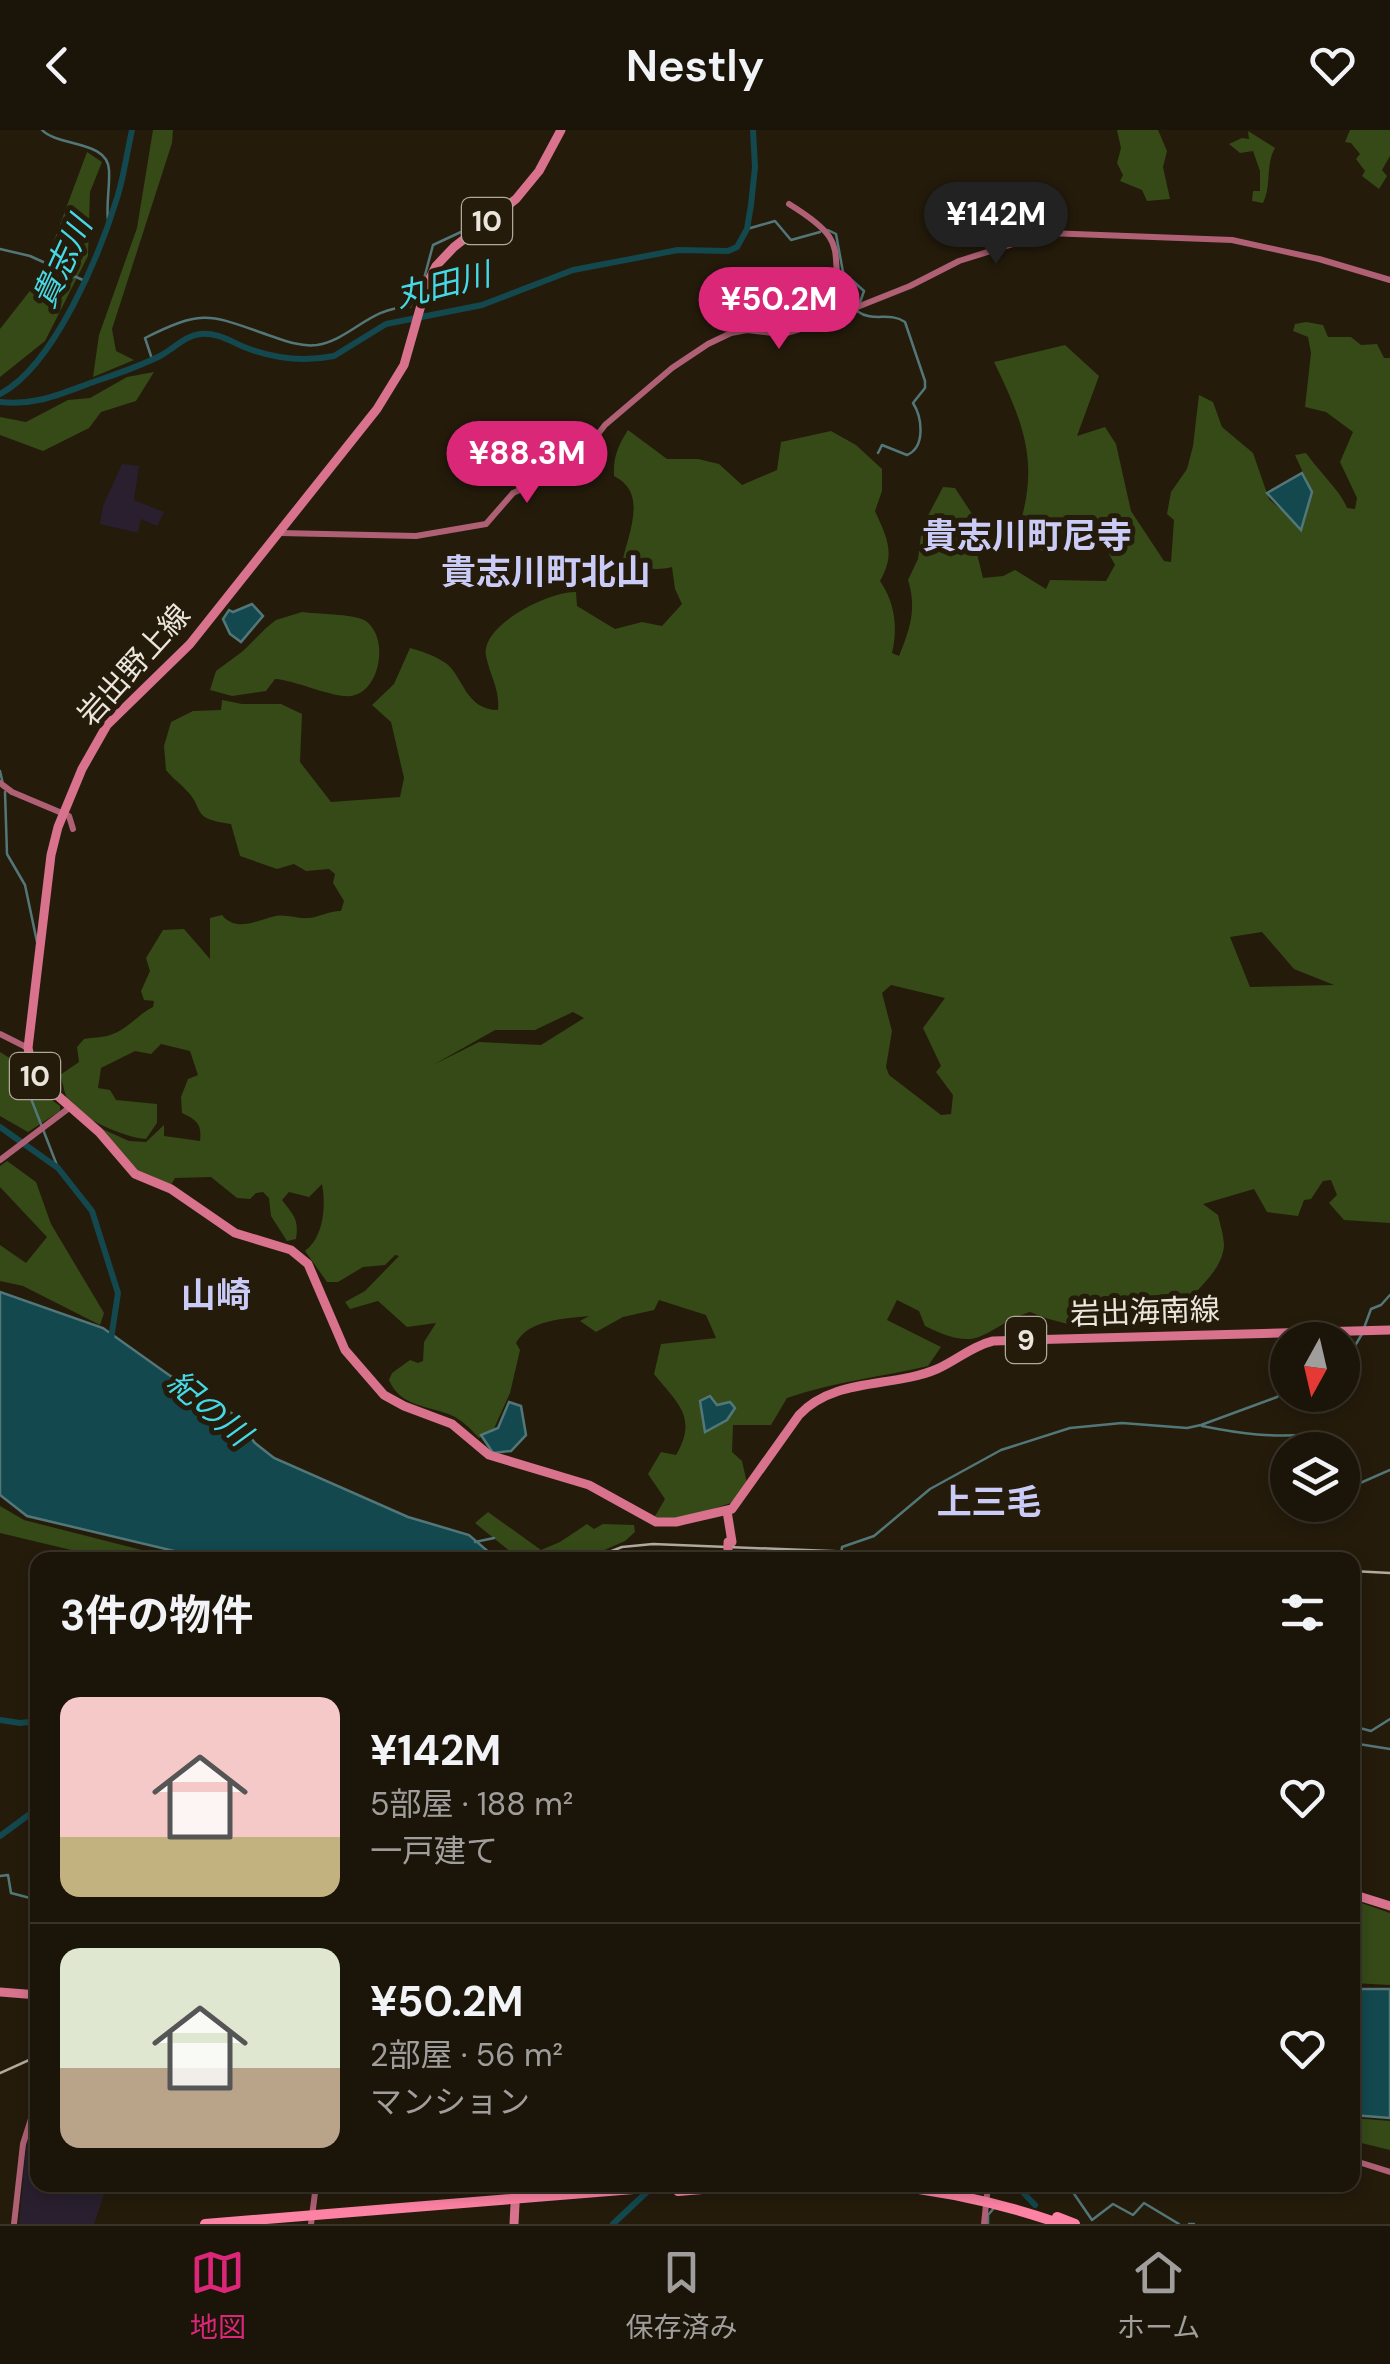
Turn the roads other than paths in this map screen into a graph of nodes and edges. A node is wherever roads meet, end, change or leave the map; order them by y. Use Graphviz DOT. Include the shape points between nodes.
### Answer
graph roads {
  1 [pos="561,130"];
  2 [pos="789,204"];
  3 [pos="1390,280"];
  4 [pos="844,312"];
  5 [pos="278,534"];
  6 [pos="0,783"];
  7 [pos="64,814"];
  8 [pos="74,829"];
  9 [pos="0,1034"];
  10 [pos="28,1048"];
  11 [pos="66,1110"];
  12 [pos="0,1160"];
  13 [pos="1390,1330"];
  14 [pos="728,1512"];
  15 [pos="730,1551"];
  16 [pos="1360,1897"];
  17 [pos="1390,1906"];
  18 [pos="0,1992"];
  19 [pos="30,1994"];
  20 [pos="30,2122"];
  21 [pos="1360,2163"];
  22 [pos="1390,2172"];
  23 [pos="315,2192"];
  24 [pos="513,2192"];
  25 [pos="639,2192"];
  26 [pos="987,2194"];
  27 [pos="512,2203"];
  28 [pos="311,2221"];
  29 [pos="14,2224"];
  30 [pos="206,2224"];
  31 [pos="278,2224"];
  32 [pos="512,2224"];
  33 [pos="984,2224"];
  34 [pos="1061,2224"];
  35 [pos="1075,2224"];
  1 -- 5 [label="main road, 岩出野上線 / 10" via="516,198 436,266 388,395"];
  2 -- 4 [label="street" via="832,237"];
  3 -- 4 [label="street" via="1232,240 1060,232 958,260"];
  4 -- 5 [label="street" via="783,334 747,330 708,344 605,424 574,466 513,493 482,526 416,536"];
  5 -- 7 [label="main road, 岩出野上線 / 10" via="180,655 107,725"];
  6 -- 7 [label="street"];
  7 -- 8 [label="street"];
  7 -- 10 [label="main road, 岩出野上線 / 10" via="51,855"];
  9 -- 10 [label="street"];
  10 -- 11 [label="main road, 10" via="34,1074"];
  11 -- 12 [label="street"];
  11 -- 14 [label="main road, 10" via="98,1132 135,1174 171,1189 235,1233 300,1256 319,1284 345,1350 393,1401 452,1424 489,1456 589,1485 656,1522"];
  13 -- 14 [label="main road, 岩出海南線 / 9" via="984,1343 938,1368 812,1403"];
  14 -- 15 [label="main road"];
  16 -- 17 [label="main road"];
  18 -- 19 [label="main road"];
  20 -- 29 [label="street"];
  21 -- 22 [label="street"];
  23 -- 28 [label="street"];
  24 -- 27 [label="main road"];
  25 -- 27 [label="highway"];
  26 -- 33 [label="street"];
  26 -- 34 [label="highway"];
  26 -- 35 [label="highway"];
  27 -- 28 [label="highway"];
  27 -- 32 [label="main road"];
  28 -- 30 [label="highway"];
  28 -- 31 [label="highway"];
}
